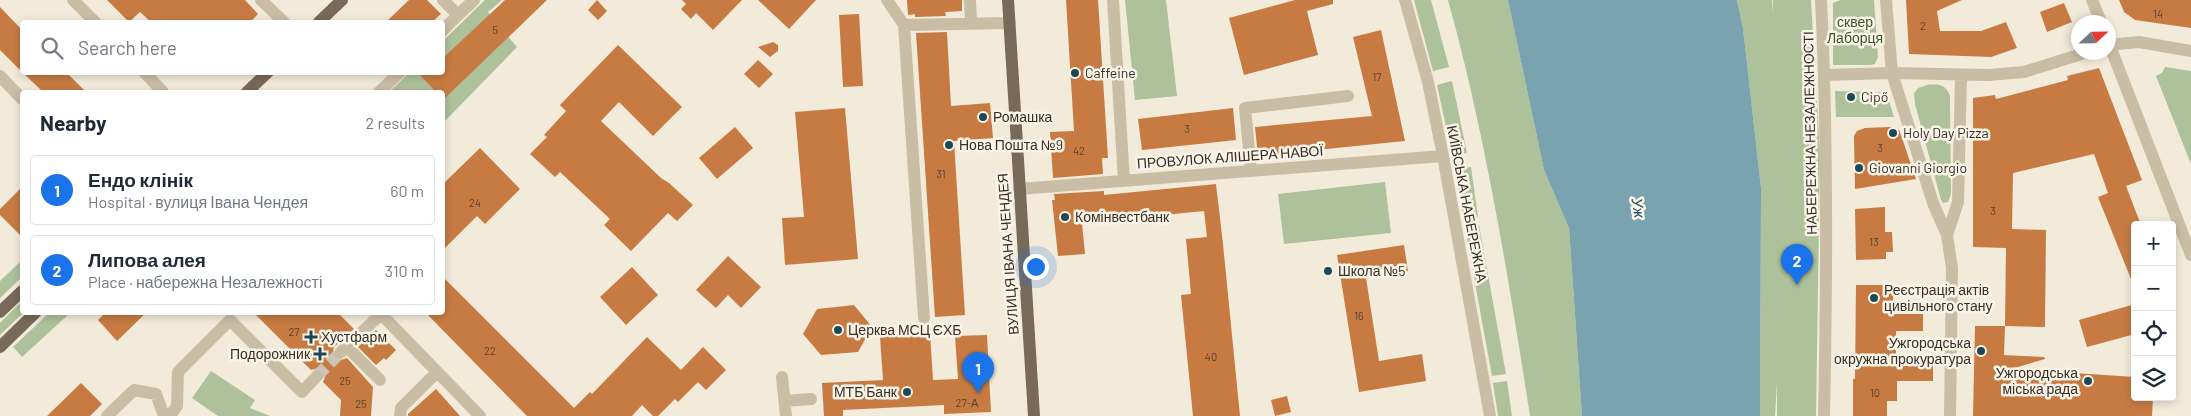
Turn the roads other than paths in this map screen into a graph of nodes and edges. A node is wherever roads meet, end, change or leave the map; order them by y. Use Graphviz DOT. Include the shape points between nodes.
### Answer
graph roads {
  1 [pos="73,0"];
  2 [pos="261,0"];
  3 [pos="342,0"];
  4 [pos="443,0"];
  5 [pos="474,0"];
  6 [pos="887,0"];
  7 [pos="970,0"];
  8 [pos="1008,0"];
  9 [pos="1113,0"];
  10 [pos="1405,0"];
  11 [pos="1821,0"];
  12 [pos="1886,0"];
  13 [pos="2092,0"];
  14 [pos="458,15"];
  15 [pos="2098,15"];
  16 [pos="93,20"];
  17 [pos="282,20"];
  18 [pos="321,20"];
  19 [pos="971,23"];
  20 [pos="1010,23"];
  21 [pos="904,25"];
  22 [pos="445,28"];
  23 [pos="2116,44"];
  24 [pos="2191,51"];
  25 [pos="2071,57"];
  26 [pos="2115,60"];
  27 [pos="1892,73"];
  28 [pos="1825,74"];
  29 [pos="1960,74"];
  30 [pos="147,75"];
  31 [pos="265,75"];
  32 [pos="397,75"];
  33 [pos="0,76"];
  34 [pos="161,90"];
  35 [pos="249,90"];
  36 [pos="381,90"];
  37 [pos="1348,96"];
  38 [pos="20,97"];
  39 [pos="1443,156"];
  40 [pos="1251,171"];
  41 [pos="1124,181"];
  42 [pos="1019,189"];
  43 [pos="1947,235"];
  44 [pos="2191,255"];
  45 [pos="20,293"];
  46 [pos="0,312"];
  47 [pos="33,315"];
  48 [pos="378,315"];
  49 [pos="382,315"];
  50 [pos="924,318"];
  51 [pos="0,347"];
  52 [pos="437,372"];
  53 [pos="317,376"];
  54 [pos="782,377"];
  55 [pos="380,380"];
  56 [pos="811,399"];
  57 [pos="785,401"];
  58 [pos="173,411"];
  59 [pos="107,416"];
  60 [pos="164,416"];
  61 [pos="400,416"];
  62 [pos="480,416"];
  63 [pos="786,416"];
  64 [pos="1031,416"];
  65 [pos="1490,416"];
  66 [pos="1824,416"];
  67 [pos="1950,416"];
  1 -- 16 [label="street"];
  2 -- 17 [label="street"];
  3 -- 18 [label="main road"];
  4 -- 14 [label="street"];
  5 -- 14 [label="street"];
  6 -- 21 [label="street"];
  7 -- 19 [label="street"];
  8 -- 20 [label="main road, ВУЛИЦЯ ІВАНА ЧЕНДЕЯ"];
  9 -- 41 [label="street"];
  10 -- 39 [label="street, КИЇВСЬКА НАБЕРЕЖНА" via="1428,82"];
  11 -- 28 [label="street, НАБЕРЕЖНА НЕЗАЛЕЖНОСТІ"];
  12 -- 27 [label="street"];
  13 -- 15 [label="street"];
  14 -- 22 [label="street"];
  19 -- 20 [label="street"];
  19 -- 21 [label="street"];
  20 -- 42 [label="main road, ВУЛИЦЯ ІВАНА ЧЕНДЕЯ"];
  21 -- 50 [label="street"];
  23 -- 24 [label="street" via="2139,42"];
  25 -- 29 [label="street" via="2024,72"];
  26 -- 44 [label="street"];
  27 -- 28 [label="street"];
  27 -- 29 [label="street"];
  27 -- 43 [label="street" via="1933,203"];
  28 -- 66 [label="street, НАБЕРЕЖНА НЕЗАЛЕЖНОСТІ" via="1827,287"];
  29 -- 43 [label="street" via="1958,202"];
  30 -- 34 [label="street"];
  31 -- 35 [label="main road"];
  32 -- 36 [label="street"];
  33 -- 38 [label="street"];
  37 -- 40 [label="street" via="1245,108"];
  39 -- 40 [label="street, ПРОВУЛОК АЛІШЕРА НАВОЇ"];
  39 -- 65 [label="street, КИЇВСЬКА НАБЕРЕЖНА"];
  40 -- 41 [label="street, ПРОВУЛОК АЛІШЕРА НАВОЇ"];
  41 -- 42 [label="street, ПРОВУЛОК АЛІШЕРА НАВОЇ"];
  42 -- 64 [label="main road, ВУЛИЦЯ ІВАНА ЧЕНДЕЯ"];
  43 -- 67 [label="street" via="1952,268"];
  45 -- 46 [label="main road"];
  47 -- 51 [label="main road"];
  48 -- 55 [label="street" via="344,350"];
  49 -- 52 [label="street"];
  52 -- 61 [label="street" via="401,408"];
  52 -- 62 [label="street"];
  53 -- 58 [label="street" via="302,392 230,320 178,372"];
  54 -- 57 [label="street"];
  56 -- 57 [label="street"];
  57 -- 63 [label="street"];
  59 -- 60 [label="street" via="134,390 156,394"];
}
